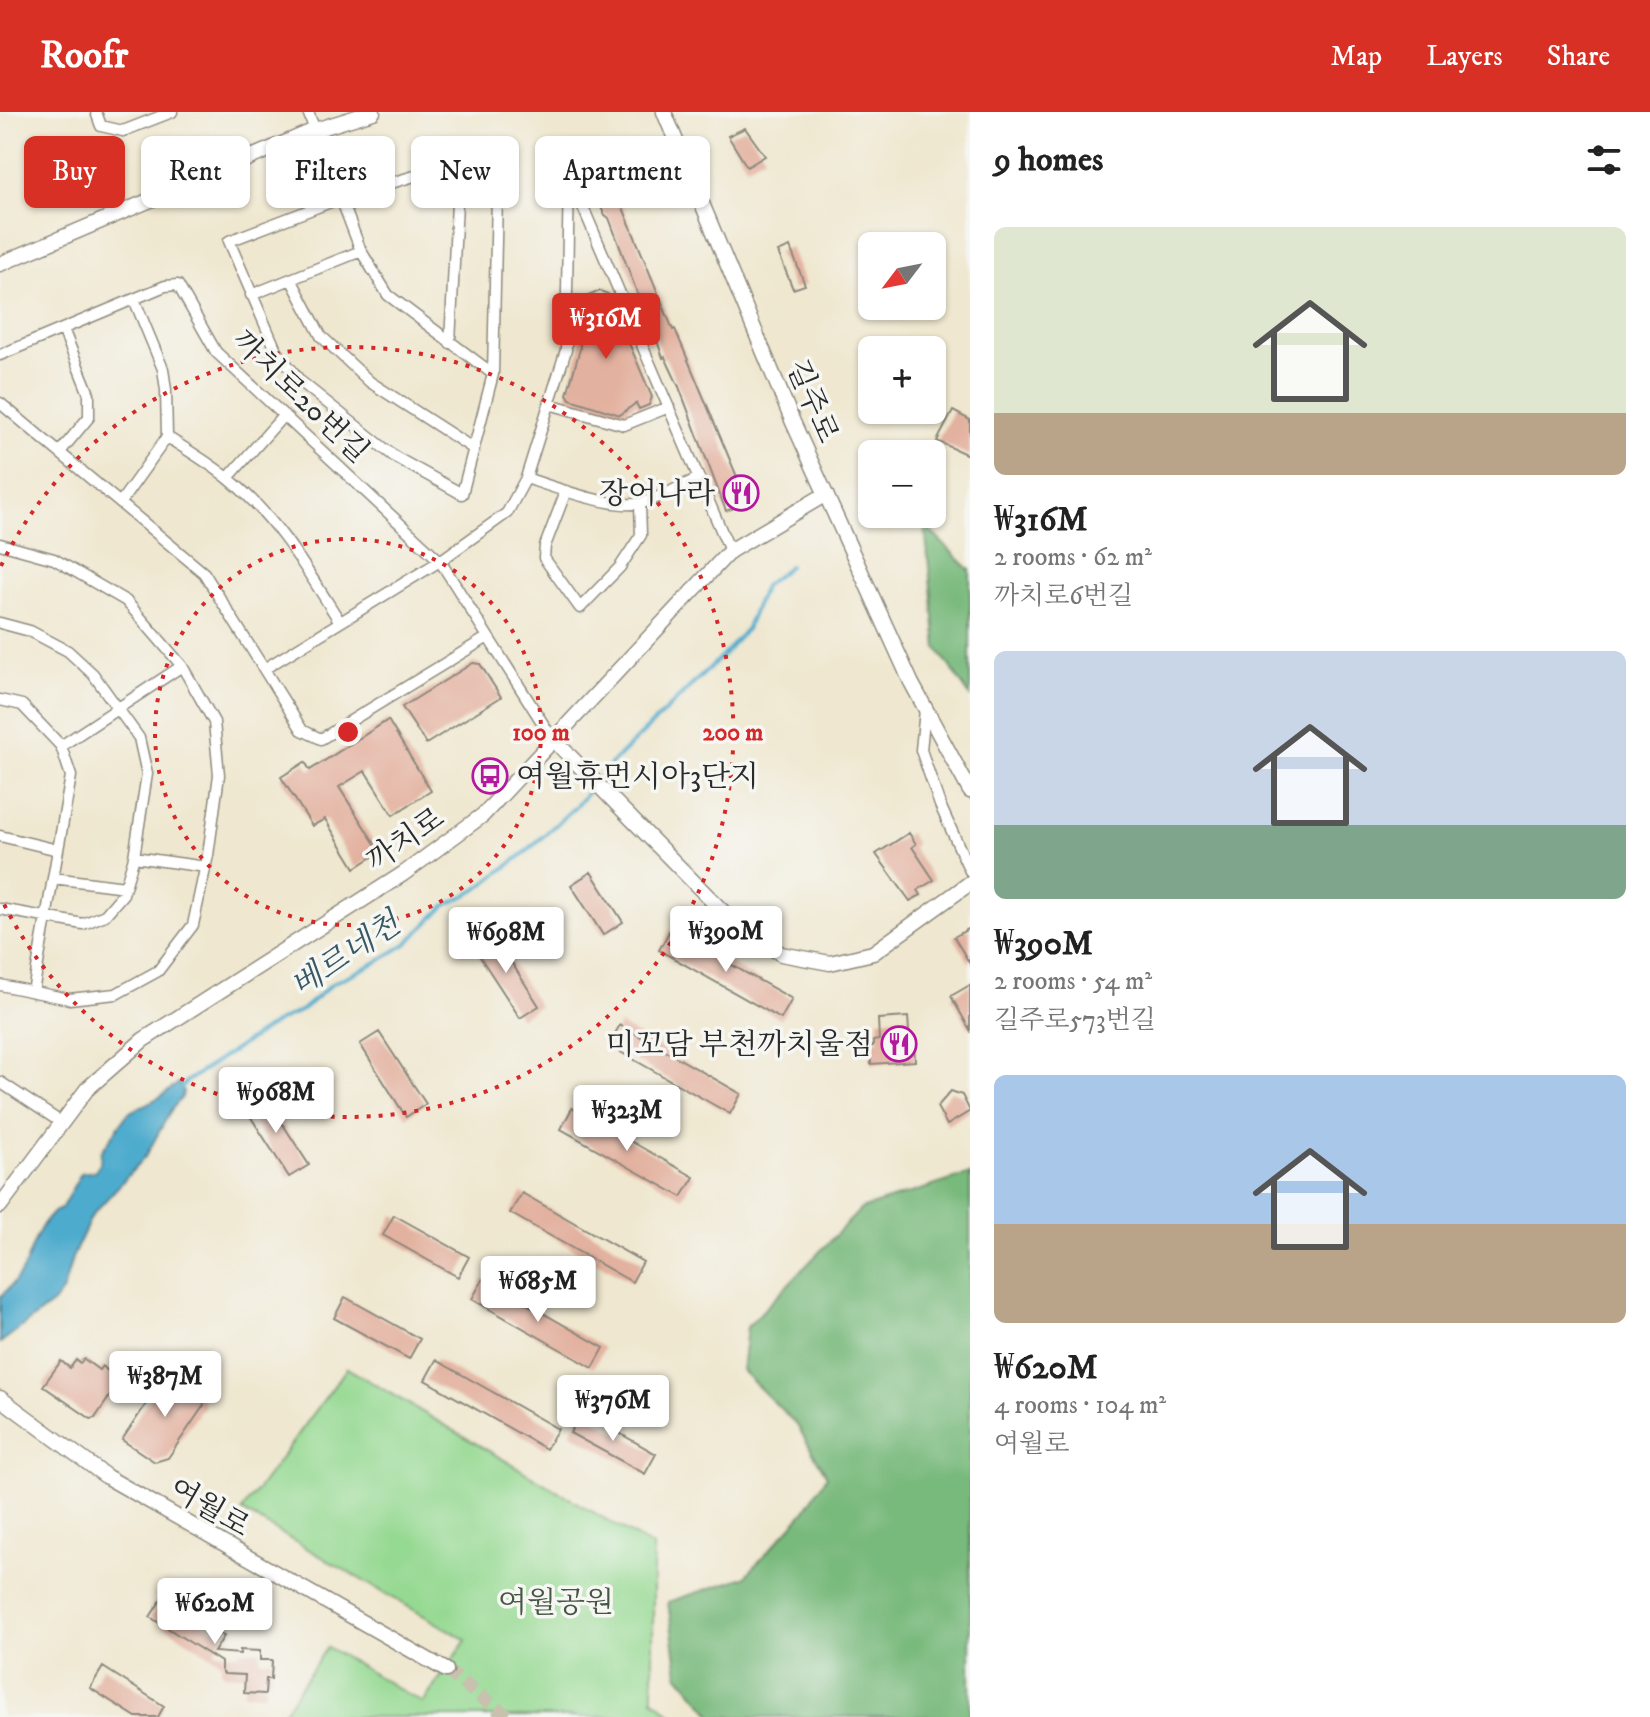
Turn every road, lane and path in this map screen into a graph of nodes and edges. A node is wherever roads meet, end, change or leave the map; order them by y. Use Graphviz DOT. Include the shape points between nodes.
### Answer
graph roads {
  1 [pos="96,112"];
  2 [pos="172,112"];
  3 [pos="308,112"];
  4 [pos="373,112"];
  5 [pos="664,112"];
  6 [pos="315,130"];
  7 [pos="317,136"];
  8 [pos="315,208"];
  9 [pos="345,208"];
  10 [pos="457,208"];
  11 [pos="497,208"];
  12 [pos="361,251"];
  13 [pos="0,264"];
  14 [pos="291,279"];
  15 [pos="251,295"];
  16 [pos="134,299"];
  17 [pos="63,329"];
  18 [pos="450,343"];
  19 [pos="0,355"];
  20 [pos="493,374"];
  21 [pos="0,403"];
  22 [pos="549,404"];
  23 [pos="669,407"];
  24 [pos="284,415"];
  25 [pos="167,437"];
  26 [pos="474,449"];
  27 [pos="60,452"];
  28 [pos="228,478"];
  29 [pos="526,478"];
  30 [pos="699,478"];
  31 [pos="566,491"];
  32 [pos="826,494"];
  33 [pos="120,503"];
  34 [pos="640,504"];
  35 [pos="0,544"];
  36 [pos="730,551"];
  37 [pos="440,561"];
  38 [pos="340,622"];
  39 [pos="0,623"];
  40 [pos="488,637"];
  41 [pos="182,666"];
  42 [pos="264,669"];
  43 [pos="0,700"];
  44 [pos="119,707"];
  45 [pos="925,708"];
  46 [pos="552,738"];
  47 [pos="61,746"];
  48 [pos="970,791"];
  49 [pos="0,836"];
  50 [pos="58,850"];
  51 [pos="134,857"];
  52 [pos="206,867"];
  53 [pos="970,871"];
  54 [pos="53,878"];
  55 [pos="970,883"];
  56 [pos="125,887"];
  57 [pos="0,909"];
  58 [pos="46,918"];
  59 [pos="0,985"];
  60 [pos="33,992"];
  61 [pos="0,1082"];
  62 [pos="62,1123"];
  63 [pos="0,1206"];
  64 [pos="0,1398"];
  65 [pos="446,1670"];
  1 -- 2 [label="street" via="101,126 123,131"];
  3 -- 6 [label="street"];
  4 -- 6 [label="street"];
  5 -- 32 [label="street, 길주로"];
  6 -- 7 [label="street"];
  6 -- 13 [label="street"];
  8 -- 15 [label="street" via="229,241"];
  9 -- 12 [label="street"];
  10 -- 18 [label="street"];
  11 -- 20 [label="street"];
  12 -- 14 [label="street"];
  12 -- 18 [label="street" via="388,295"];
  14 -- 15 [label="street"];
  14 -- 26 [label="street" via="321,336 370,382"];
  15 -- 26 [label="street" via="276,350 300,381 395,457 462,494"];
  16 -- 17 [label="street, 까치로20번길"];
  16 -- 24 [label="street, 까치로20번길" via="178,285 216,352"];
  16 -- 25 [label="street" via="163,369"];
  17 -- 19 [label="street, 까치로20번길"];
  17 -- 27 [label="street" via="89,394 89,417"];
  18 -- 20 [label="street"];
  20 -- 26 [label="street"];
  21 -- 27 [label="street"];
  22 -- 23 [label="street" via="624,425"];
  22 -- 23 [label="street" via="566,350 569,173"];
  22 -- 29 [label="street"];
  23 -- 30 [label="street"];
  24 -- 28 [label="street"];
  24 -- 37 [label="street, 까치로20번길"];
  25 -- 28 [label="street"];
  25 -- 33 [label="street"];
  27 -- 33 [label="street"];
  28 -- 38 [label="street" via="289,540"];
  29 -- 31 [label="street"];
  29 -- 37 [label="street" via="507,513"];
  30 -- 34 [label="street"];
  30 -- 36 [label="street"];
  31 -- 34 [label="street"];
  31 -- 34 [label="street" via="544,558 580,608 620,567 641,535"];
  32 -- 36 [label="street, 까치로"];
  32 -- 45 [label="street, 길주로"];
  33 -- 42 [label="street" via="204,573"];
  35 -- 41 [label="street" via="54,559 126,601"];
  36 -- 46 [label="street, 까치로"];
  37 -- 38 [label="street"];
  37 -- 40 [label="street, 까치로20번길"];
  38 -- 42 [label="street"];
  39 -- 44 [label="street" via="30,631 68,651"];
  40 -- 42 [label="street" via="321,739 302,730"];
  40 -- 46 [label="street, 까치로20번길"];
  41 -- 44 [label="street"];
  41 -- 52 [label="street" via="214,722 219,775"];
  43 -- 47 [label="street" via="22,705"];
  44 -- 47 [label="street"];
  44 -- 51 [label="street" via="139,738 147,774"];
  45 -- 48 [label="street, 길주로"];
  45 -- 53 [label="street" via="921,750"];
  46 -- 55 [label="street" via="729,918 781,954 830,963 873,953"];
  46 -- 62 [label="street, 까치로" via="483,815 403,874 143,1040 87,1089"];
  47 -- 50 [label="street" via="71,776"];
  49 -- 50 [label="street"];
  50 -- 54 [label="street"];
  51 -- 52 [label="street"];
  51 -- 56 [label="street"];
  52 -- 60 [label="street" via="193,925 158,971 116,994 69,999"];
  54 -- 56 [label="street"];
  54 -- 58 [label="street"];
  56 -- 58 [label="street" via="105,915 83,924"];
  57 -- 58 [label="street"];
  58 -- 60 [label="street"];
  59 -- 60 [label="street"];
  61 -- 62 [label="street"];
  62 -- 63 [label="street, 까치로"];
  64 -- 65 [label="street, 여월로" via="107,1477"];
}
